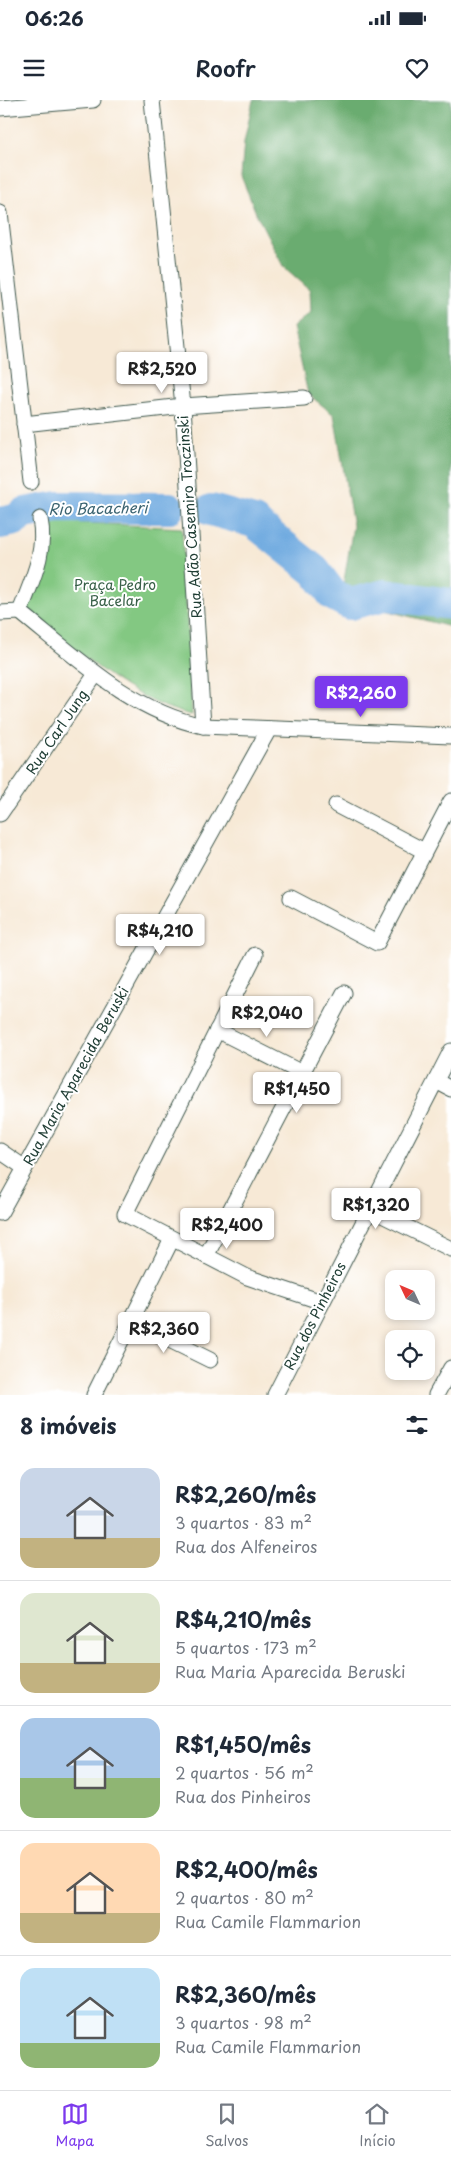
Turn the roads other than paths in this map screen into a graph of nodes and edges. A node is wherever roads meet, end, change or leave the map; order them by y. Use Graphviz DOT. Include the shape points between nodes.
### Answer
graph roads {
  1 [pos="93,100"];
  2 [pos="152,100"];
  3 [pos="0,108"];
  4 [pos="0,213"];
  5 [pos="304,398"];
  6 [pos="184,406"];
  7 [pos="24,424"];
  8 [pos="31,482"];
  9 [pos="40,519"];
  10 [pos="20,612"];
  11 [pos="0,613"];
  12 [pos="96,674"];
  13 [pos="203,726"];
  14 [pos="269,729"];
  15 [pos="451,736"];
  16 [pos="451,801"];
  17 [pos="336,805"];
  18 [pos="0,814"];
  19 [pos="424,851"];
  20 [pos="291,898"];
  21 [pos="255,955"];
  22 [pos="344,993"];
  23 [pos="218,1030"];
  24 [pos="451,1051"];
  25 [pos="302,1073"];
  26 [pos="436,1081"];
  27 [pos="451,1089"];
  28 [pos="0,1151"];
  29 [pos="25,1168"];
  30 [pos="370,1209"];
  31 [pos="0,1213"];
  32 [pos="172,1239"];
  33 [pos="451,1249"];
  34 [pos="206,1256"];
  35 [pos="322,1302"];
  36 [pos="131,1321"];
  37 [pos="210,1360"];
  38 [pos="451,1368"];
  39 [pos="94,1395"];
  40 [pos="275,1395"];
  41 [pos="436,1395"];
  1 -- 3 [label="street"];
  2 -- 6 [label="street, Rua Adão Casemiro Troczinski"];
  4 -- 7 [label="street"];
  5 -- 6 [label="street"];
  6 -- 7 [label="street"];
  6 -- 13 [label="street, Rua Adão Casemiro Troczinski"];
  7 -- 8 [label="street"];
  9 -- 10 [label="street" via="42,550"];
  10 -- 11 [label="street"];
  10 -- 12 [label="street"];
  12 -- 13 [label="street" via="152,710 178,721"];
  12 -- 18 [label="street, Rua Carl Jung"];
  13 -- 14 [label="street"];
  14 -- 15 [label="street"];
  14 -- 29 [label="street, Rua Maria Aparecida Beruski"];
  16 -- 19 [label="street"];
  17 -- 19 [label="street"];
  19 -- 20 [label="street" via="377,943"];
  21 -- 23 [label="street"];
  22 -- 25 [label="street"];
  23 -- 25 [label="street"];
  23 -- 32 [label="street" via="125,1214"];
  24 -- 26 [label="street, Rua dos Pinheiros"];
  25 -- 34 [label="street"];
  26 -- 27 [label="street"];
  26 -- 30 [label="street, Rua dos Pinheiros"];
  28 -- 29 [label="street"];
  29 -- 31 [label="street, Rua Maria Aparecida Beruski"];
  30 -- 33 [label="street"];
  30 -- 35 [label="street, Rua dos Pinheiros"];
  32 -- 34 [label="street"];
  32 -- 36 [label="street"];
  34 -- 35 [label="street" via="247,1277"];
  35 -- 40 [label="street, Rua dos Pinheiros"];
  36 -- 37 [label="street"];
  36 -- 39 [label="street"];
  38 -- 41 [label="street"];
}
